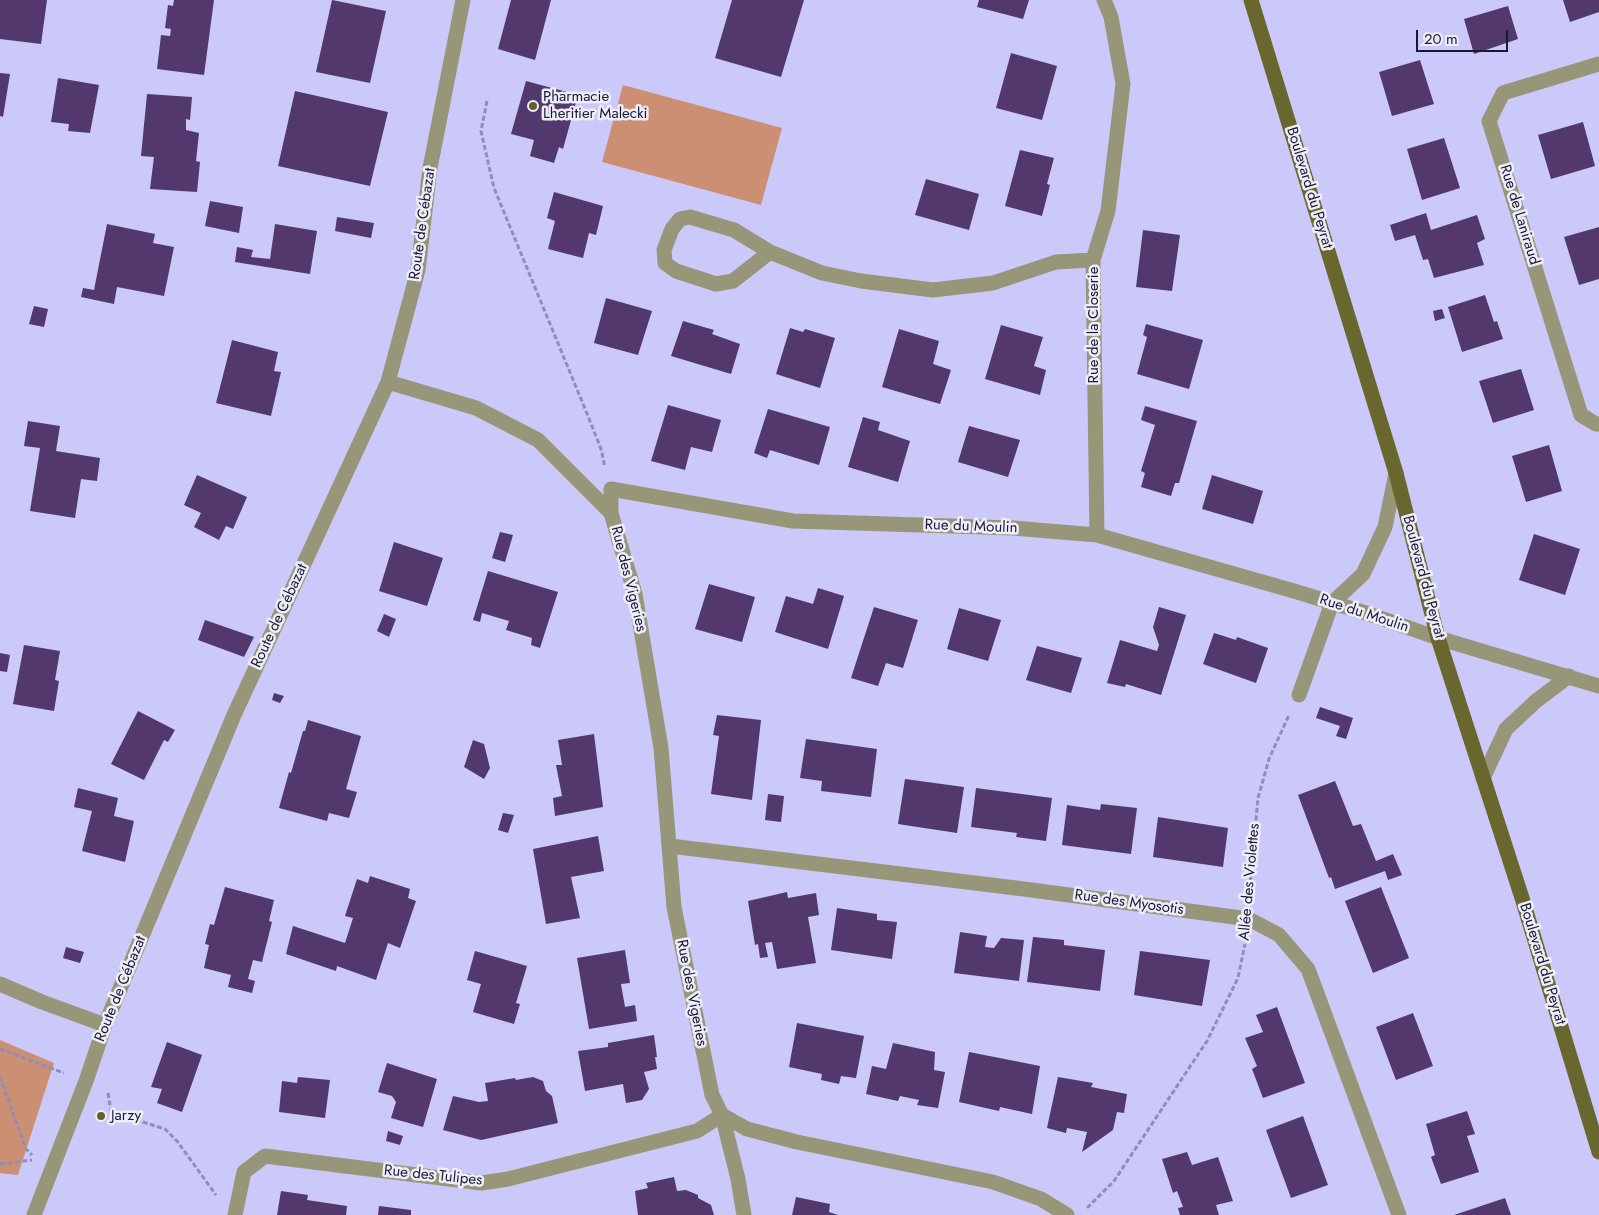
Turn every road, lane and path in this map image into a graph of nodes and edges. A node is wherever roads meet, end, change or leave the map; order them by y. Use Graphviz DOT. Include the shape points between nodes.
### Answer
graph roads {
  1 [pos="463,0"];
  2 [pos="1104,0"];
  3 [pos="1251,0"];
  4 [pos="1599,64"];
  5 [pos="487,101"];
  6 [pos="770,252"];
  7 [pos="1093,260"];
  8 [pos="388,382"];
  9 [pos="1599,424"];
  10 [pos="1396,473"];
  11 [pos="610,489"];
  12 [pos="611,513"];
  13 [pos="1096,535"];
  14 [pos="1332,603"];
  15 [pos="1438,638"];
  16 [pos="1569,676"];
  17 [pos="1599,686"];
  18 [pos="1298,695"];
  19 [pos="1483,778"];
  20 [pos="670,846"];
  21 [pos="1249,919"];
  22 [pos="0,984"];
  23 [pos="105,1025"];
  24 [pos="0,1049"];
  25 [pos="0,1077"];
  26 [pos="86,1081"];
  27 [pos="722,1115"];
  28 [pos="1599,1152"];
  29 [pos="0,1164"];
  30 [pos="1086,1208"];
  31 [pos="235,1210"];
  32 [pos="34,1215"];
  33 [pos="744,1215"];
  34 [pos="1067,1215"];
  35 [pos="1398,1215"];
  1 -- 8 [label="street, Route de Cébazat" via="430,168 418,270"];
  2 -- 7 [label="street, Rue de la Closerie" via="1112,17 1123,84 1108,211"];
  3 -- 10 [label="main road, Boulevard du Peyrat"];
  4 -- 9 [label="street, Rue de Laniraud" via="1503,93 1490,121 1582,415"];
  5 -- 11 [label="path" via="481,131 494,188 602,449"];
  6 -- 6 [label="street" via="734,230 690,217 680,219 672,229 664,250 665,263 676,271 716,284 733,281"];
  6 -- 7 [label="street" via="822,272 861,281 933,290 993,283 1056,262"];
  7 -- 13 [label="street, Rue de la Closerie"];
  8 -- 12 [label="street" via="476,408 538,440"];
  8 -- 23 [label="street, Route de Cébazat" via="234,715"];
  10 -- 14 [label="street" via="1385,527 1363,574"];
  10 -- 15 [label="main road, Boulevard du Peyrat"];
  11 -- 12 [label="street"];
  11 -- 13 [label="street, Rue du Moulin" via="793,521 1013,528"];
  12 -- 20 [label="street, Rue des Vigeries" via="635,594 662,748"];
  13 -- 14 [label="street, Rue du Moulin"];
  14 -- 15 [label="street, Rue du Moulin"];
  14 -- 18 [label="street"];
  15 -- 16 [label="street, Rue du Moulin"];
  15 -- 19 [label="main road, Boulevard du Peyrat"];
  16 -- 17 [label="street, Rue du Moulin"];
  16 -- 19 [label="street" via="1506,729"];
  18 -- 21 [label="path, Allée des Violettes" via="1269,758 1258,798 1249,881"];
  19 -- 28 [label="main road, Boulevard du Peyrat"];
  20 -- 21 [label="street, Rue des Myosotis" via="1024,888"];
  20 -- 27 [label="street, Rue des Vigeries" via="674,907 712,1095"];
  21 -- 30 [label="path, Allée des Violettes" via="1238,978 1207,1041 1114,1181"];
  21 -- 35 [label="street, Rue des Myosotis" via="1279,935 1308,969"];
  22 -- 23 [label="street"];
  23 -- 26 [label="street, Route de Cébazat"];
  24 -- 26 [label="path"];
  25 -- 29 [label="path" via="26,1149 37,1159"];
  26 -- 31 [label="path" via="108,1091 111,1112 165,1129 217,1197"];
  26 -- 32 [label="street, Route de Cébazat"];
  27 -- 31 [label="street, Rue des Tulipes" via="697,1131 481,1183 265,1156 244,1172"];
  27 -- 33 [label="street, Rue des Vigeries"];
  27 -- 34 [label="street" via="746,1129 797,1142 993,1182 1041,1199"];
}
